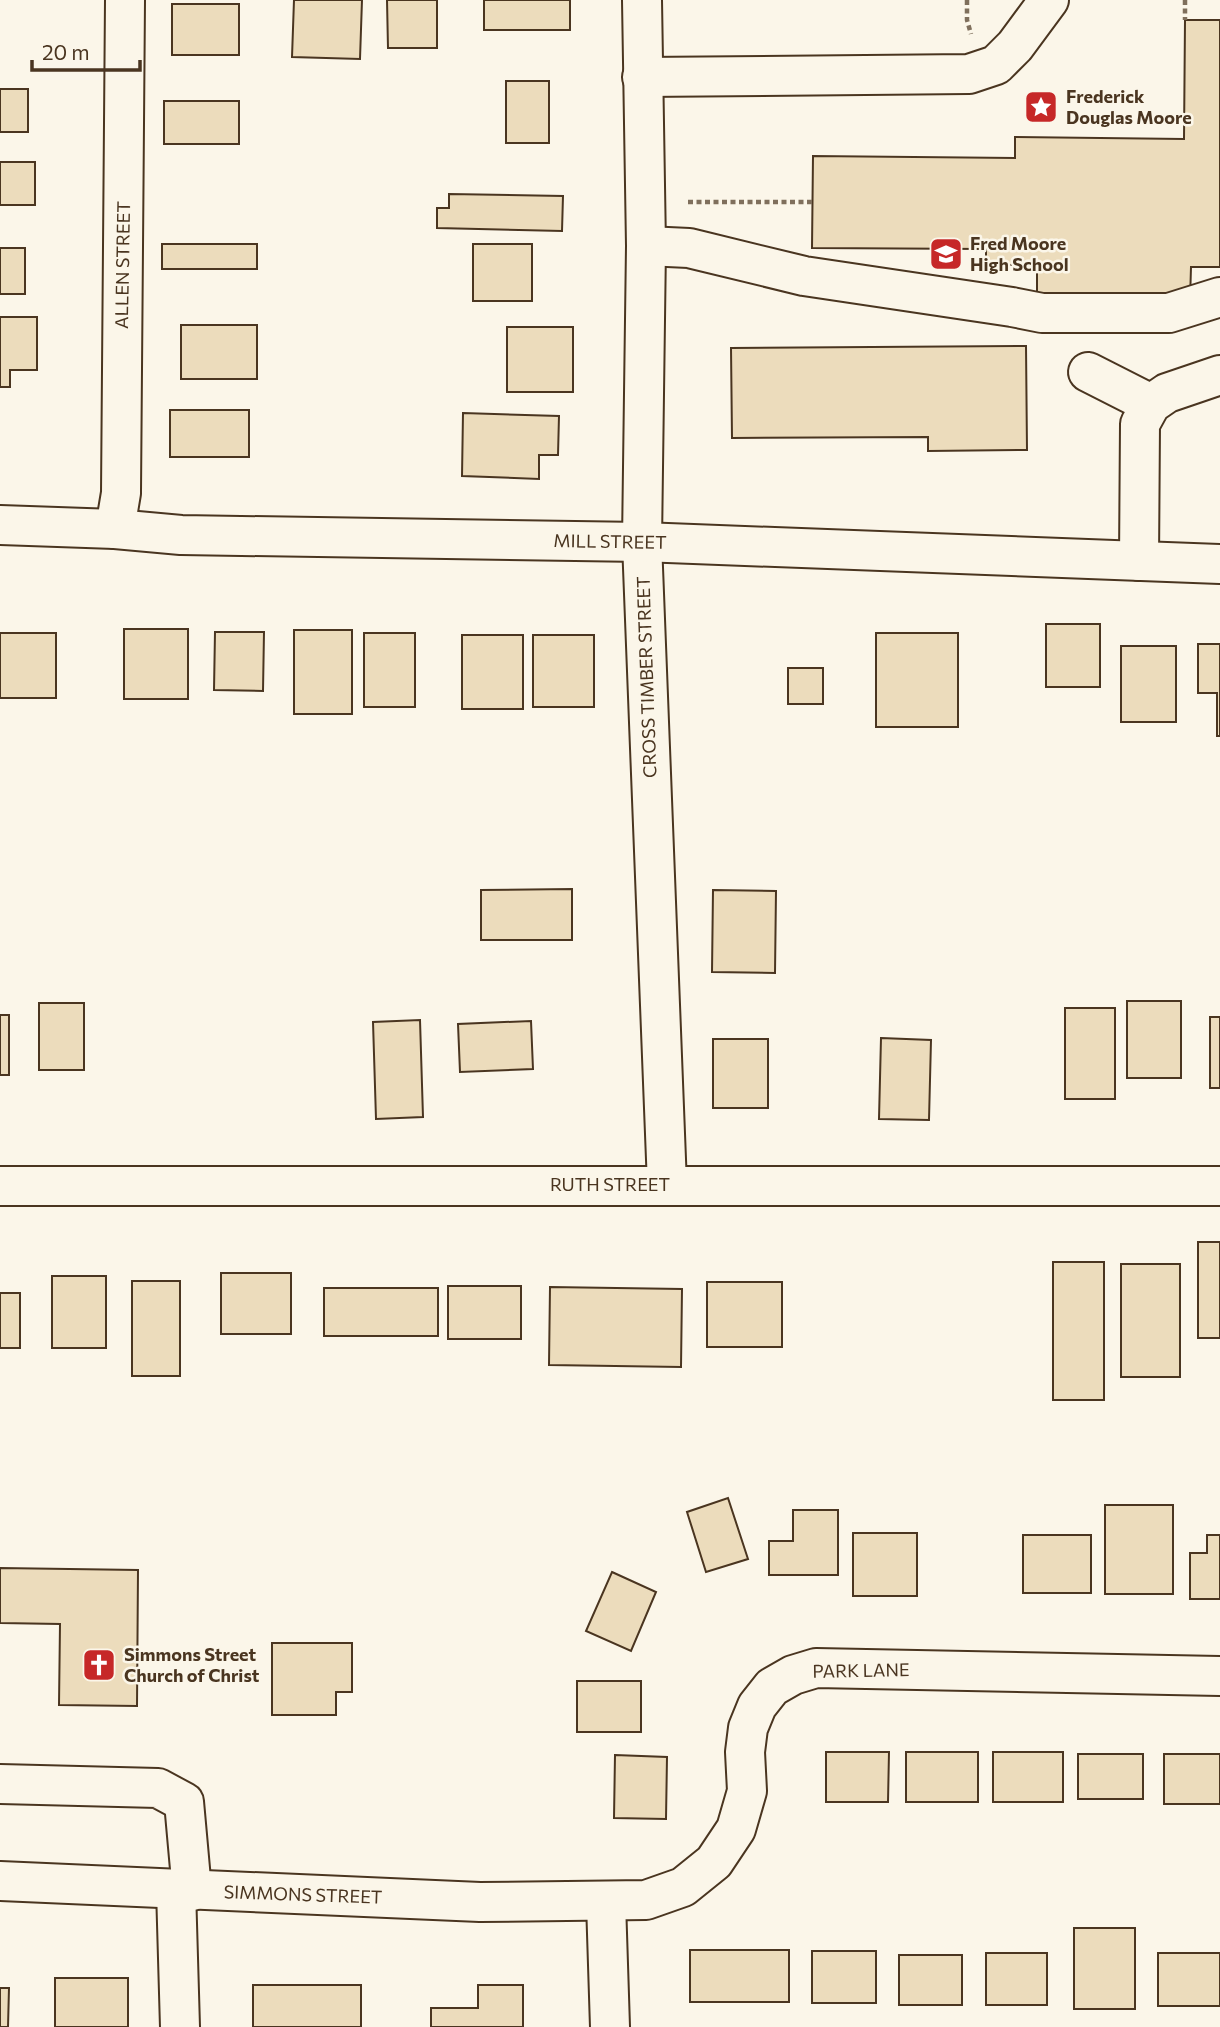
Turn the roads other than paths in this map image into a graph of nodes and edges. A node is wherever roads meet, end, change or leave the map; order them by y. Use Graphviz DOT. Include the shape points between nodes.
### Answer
graph roads {
  1 [pos="125,0"];
  2 [pos="642,0"];
  3 [pos="1049,0"];
  4 [pos="642,77"];
  5 [pos="646,246"];
  6 [pos="1220,297"];
  7 [pos="1088,372"];
  8 [pos="1220,375"];
  9 [pos="1151,404"];
  10 [pos="0,525"];
  11 [pos="116,529"];
  12 [pos="642,542"];
  13 [pos="1139,561"];
  14 [pos="1220,564"];
  15 [pos="667,1185"];
  16 [pos="0,1186"];
  17 [pos="1220,1186"];
  18 [pos="1220,1676"];
  19 [pos="0,1784"];
  20 [pos="0,1881"];
  21 [pos="184,1890"];
  22 [pos="606,1902"];
  23 [pos="180,2027"];
  24 [pos="610,2027"];
  1 -- 11 [label="street, ALLEN STREET" via="121,493"];
  2 -- 4 [label="street, CROSS TIMBER STREET"];
  3 -- 4 [label="street" via="996,65 969,74"];
  4 -- 5 [label="street, CROSS TIMBER STREET"];
  5 -- 6 [label="street" via="689,248 804,276 1042,313 1168,313"];
  5 -- 12 [label="street, CROSS TIMBER STREET"];
  7 -- 9 [label="street"];
  8 -- 9 [label="street" via="1167,393"];
  9 -- 13 [label="street" via="1140,424"];
  10 -- 11 [label="street, MILL STREET"];
  11 -- 12 [label="street, MILL STREET" via="181,535"];
  12 -- 13 [label="street, MILL STREET"];
  12 -- 15 [label="street, CROSS TIMBER STREET"];
  13 -- 14 [label="street, MILL STREET"];
  15 -- 16 [label="street, RUTH STREET"];
  15 -- 17 [label="street, RUTH STREET"];
  18 -- 22 [label="street, PARK LANE" via="816,1668 793,1675 772,1687 757,1706 745,1752 747,1791 736,1829 714,1862 683,1887 646,1900"];
  19 -- 21 [label="street" via="158,1788 184,1802"];
  20 -- 21 [label="street, SIMMONS STREET"];
  21 -- 22 [label="street, SIMMONS STREET" via="480,1902"];
  21 -- 23 [label="street"];
  22 -- 24 [label="street"];
}
